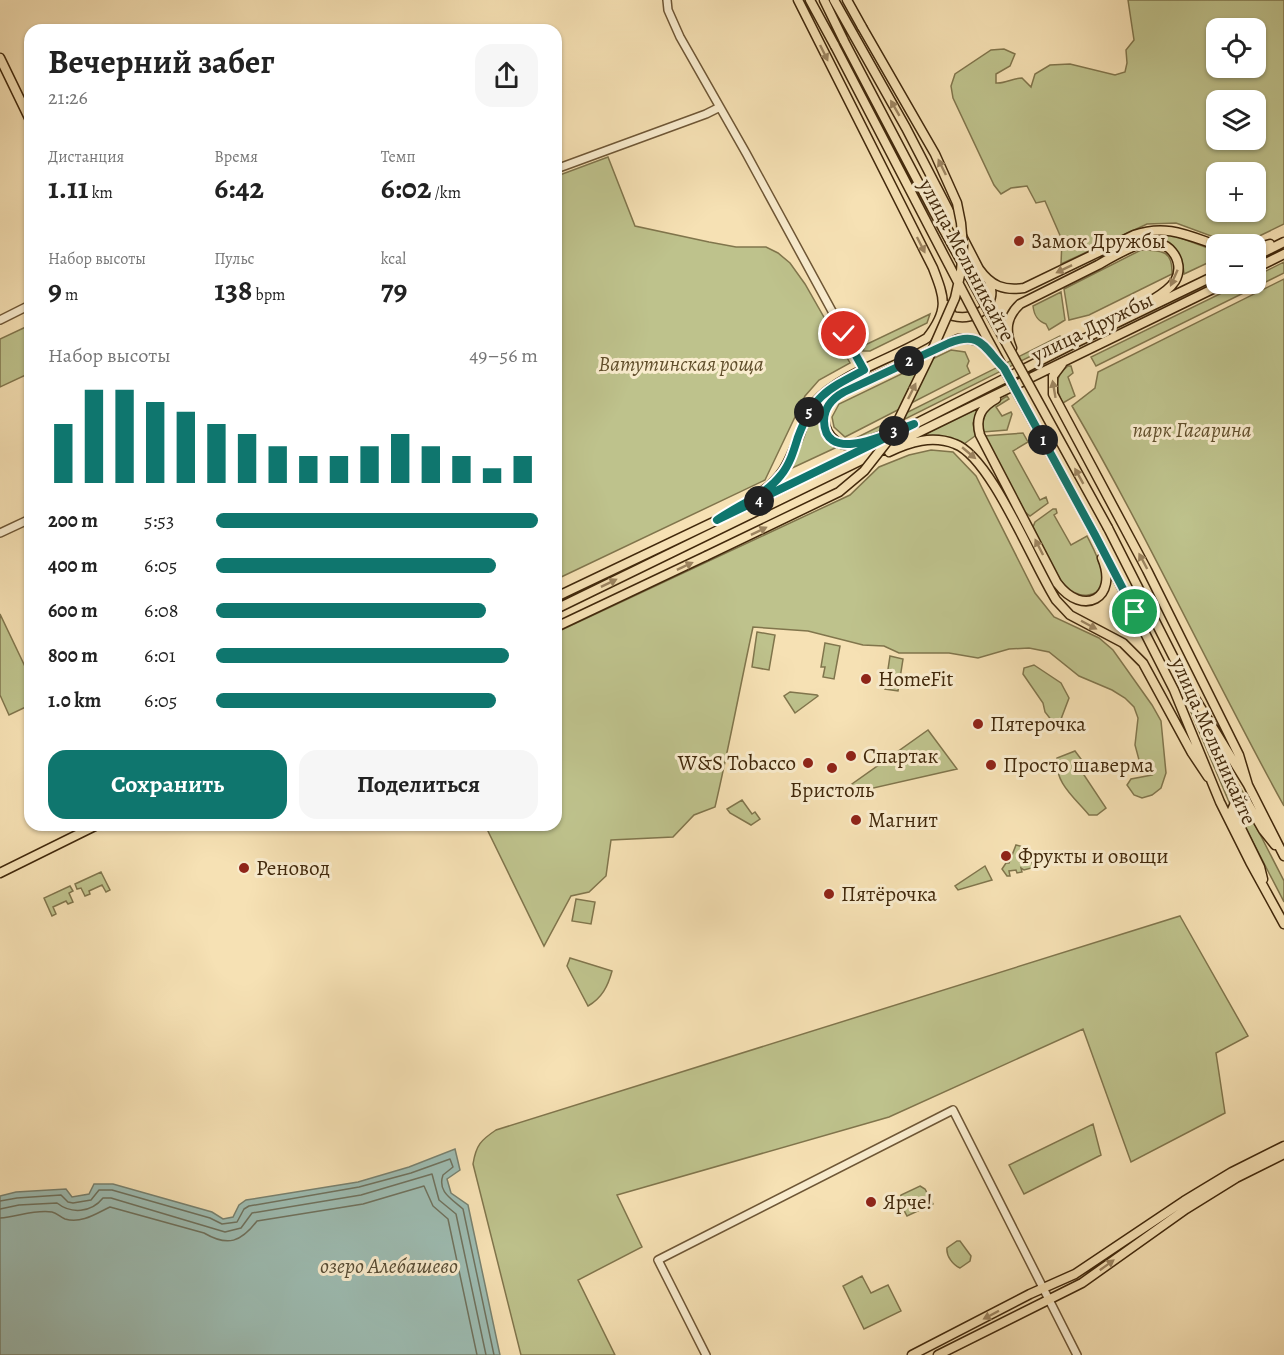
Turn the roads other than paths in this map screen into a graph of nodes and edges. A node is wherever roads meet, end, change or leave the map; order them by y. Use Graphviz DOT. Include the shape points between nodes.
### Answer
graph roads {
  1 [pos="667,0"];
  2 [pos="798,0"];
  3 [pos="810,0"];
  4 [pos="824,0"];
  5 [pos="834,0"];
  6 [pos="847,0"];
  7 [pos="0,58"];
  8 [pos="24,108"];
  9 [pos="718,108"];
  10 [pos="562,167"];
  11 [pos="1284,240"];
  12 [pos="1206,242"];
  13 [pos="1266,245"];
  14 [pos="1266,250"];
  15 [pos="1284,254"];
  16 [pos="1266,263"];
  17 [pos="1206,280"];
  18 [pos="989,281"];
  19 [pos="1206,292"];
  20 [pos="945,302"];
  21 [pos="24,308"];
  22 [pos="1126,318"];
  23 [pos="0,320"];
  24 [pos="1016,361"];
  25 [pos="1065,361"];
  26 [pos="1004,368"];
  27 [pos="864,370"];
  28 [pos="1017,383"];
  29 [pos="914,424"];
  30 [pos="855,463"];
  31 [pos="717,520"];
  32 [pos="24,522"];
  33 [pos="0,533"];
  34 [pos="1095,535"];
  35 [pos="562,594"];
  36 [pos="562,606"];
  37 [pos="562,624"];
  38 [pos="1208,777"];
  39 [pos="1248,785"];
  40 [pos="85,831"];
  41 [pos="1283,854"];
  42 [pos="0,873"];
  43 [pos="1268,893"];
  44 [pos="1284,924"];
  45 [pos="1284,1146"];
  46 [pos="1284,1154"];
  47 [pos="1043,1290"];
  48 [pos="1049,1300"];
  49 [pos="706,1355"];
  50 [pos="912,1355"];
  51 [pos="938,1355"];
  52 [pos="1077,1355"];
  1 -- 9 [label="street" via="680,37"];
  2 -- 20 [label="main road, one-way" via="933,268"];
  3 -- 26 [label="main road, улица Мельникайте, bridge"];
  4 -- 24 [label="main road, улица Мельникайте, bridge"];
  18 -- 5 [label="main road, one-way"];
  37 -- 6 [label="main road, one-way, bridge" via="839,492 875,458 895,427 930,355 961,271 963,246 957,202 935,154"];
  7 -- 8 [label="main road"];
  9 -- 10 [label="street"];
  9 -- 27 [label="street"];
  11 -- 13 [label="main road"];
  11 -- 14 [label="main road"];
  12 -- 18 [label="main road, one-way" via="1173,230 1153,230 1134,235 1024,288 1005,289"];
  15 -- 16 [label="main road"];
  17 -- 22 [label="main road, улица Дружбы"];
  18 -- 20 [label="main road" via="991,299 977,314 953,316"];
  19 -- 25 [label="main road, улица Дружбы"];
  20 -- 27 [label="main road" via="938,325 927,338"];
  21 -- 23 [label="street"];
  24 -- 22 [label="main road, one-way, bridge" via="1007,326 1020,304 1145,243 1161,243 1175,256 1175,281"];
  22 -- 29 [label="main road, улица Дружбы"];
  39 -- 24 [label="main road, улица Мельникайте, one-way, bridge" via="1190,690 1108,528"];
  25 -- 28 [label="main road, улица Дружбы"];
  39 -- 25 [label="main road, one-way" via="1239,755 1147,570 1053,394 1053,376"];
  26 -- 29 [label="main road, bridge" via="988,348 974,339 949,343 844,392 830,402 824,421 838,443 856,445"];
  26 -- 34 [label="main road, улица Мельникайте, bridge"];
  27 -- 31 [label="main road" via="834,386 813,404 789,462 775,482"];
  28 -- 30 [label="main road, улица Дружбы"];
  34 -- 28 [label="main road, one-way" via="1107,574 1105,588 1095,599 1077,600 1057,583 980,435 978,418 983,408"];
  29 -- 31 [label="main road, улица Дружбы"];
  36 -- 30 [label="main road, улица Дружбы, one-way"];
  30 -- 38 [label="main road, one-way" via="923,440 942,440 972,454 989,477 1056,600 1070,615 1123,643 1143,663"];
  31 -- 35 [label="main road, улица Дружбы"];
  32 -- 33 [label="street"];
  34 -- 38 [label="main road, улица Мельникайте" via="1174,690"];
  38 -- 43 [label="main road, улица Мельникайте"];
  39 -- 41 [label="main road, улица Мельникайте"];
  40 -- 42 [label="main road"];
  41 -- 43 [label="main road" via="1247,802 1234,803 1232,810 1260,867"];
  43 -- 44 [label="main road, улица Мельникайте"];
  45 -- 47 [label="main road" via="1232,1172 1075,1274"];
  48 -- 46 [label="main road, one-way" via="1082,1283 1214,1191"];
  47 -- 48 [label="street"];
  47 -- 49 [label="street" via="954,1110 658,1260"];
  47 -- 50 [label="main road, one-way"];
  48 -- 51 [label="main road"];
  48 -- 52 [label="street"];
}
